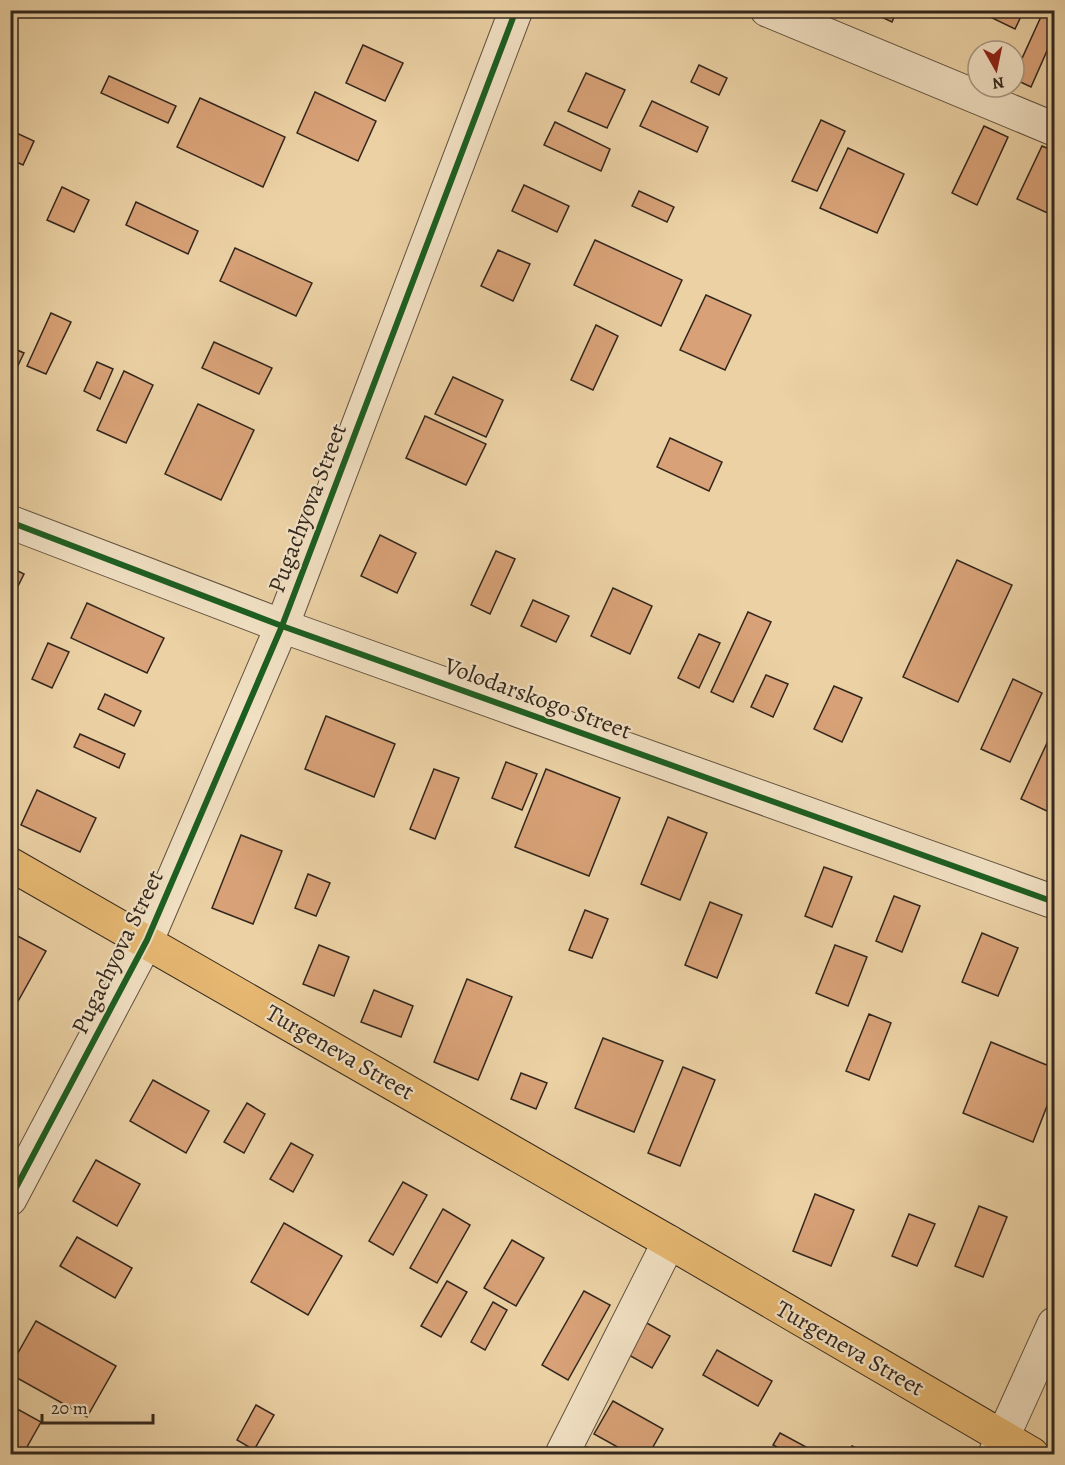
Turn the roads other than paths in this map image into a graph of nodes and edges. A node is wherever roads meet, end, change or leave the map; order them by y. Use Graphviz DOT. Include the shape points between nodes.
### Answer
graph roads {
  1 [pos="516,10"];
  2 [pos="767,10"];
  3 [pos="1054,129"];
  4 [pos="10,522"];
  5 [pos="282,626"];
  6 [pos="10,864"];
  7 [pos="1054,902"];
  8 [pos="147,940"];
  9 [pos="10,1199"];
  10 [pos="669,1242"];
  11 [pos="1054,1324"];
  12 [pos="999,1446"];
  13 [pos="562,1455"];
  14 [pos="1032,1455"];
  1 -- 5 [label="street, Pugachyova Street"];
  2 -- 3 [label="street"];
  4 -- 5 [label="street, Volodarskogo Street"];
  5 -- 7 [label="street, Volodarskogo Street"];
  5 -- 8 [label="street, Pugachyova Street"];
  6 -- 8 [label="main road, Turgeneva Street"];
  8 -- 9 [label="street, Pugachyova Street"];
  8 -- 10 [label="main road, Turgeneva Street"];
  10 -- 12 [label="main road, Turgeneva Street"];
  10 -- 13 [label="street"];
  11 -- 12 [label="street"];
  12 -- 14 [label="main road, Turgeneva Street"];
}
